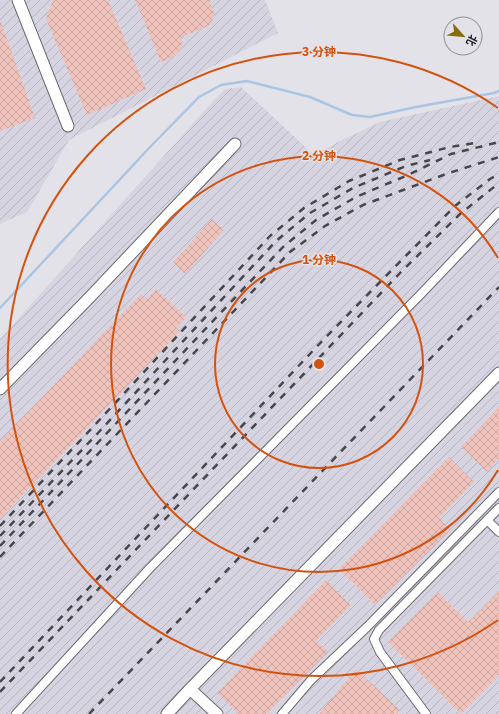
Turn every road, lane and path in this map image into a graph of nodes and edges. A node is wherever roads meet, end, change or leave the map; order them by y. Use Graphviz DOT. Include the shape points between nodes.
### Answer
graph roads {
  1 [pos="18,0"];
  2 [pos="68,126"];
  3 [pos="235,144"];
  4 [pos="499,212"];
  5 [pos="499,373"];
  6 [pos="0,388"];
  7 [pos="499,492"];
  8 [pos="499,508"];
  9 [pos="487,520"];
  10 [pos="499,532"];
  11 [pos="190,689"];
  12 [pos="16,714"];
  13 [pos="167,714"];
  14 [pos="217,714"];
  15 [pos="282,714"];
  16 [pos="426,714"];
  1 -- 2 [label="street"];
  3 -- 6 [label="street"];
  4 -- 12 [label="street" via="150,568"];
  5 -- 11 [label="street"];
  7 -- 15 [label="street" via="367,627 311,680"];
  8 -- 9 [label="street"];
  9 -- 10 [label="street"];
  9 -- 16 [label="street" via="378,630 374,639 380,652"];
  11 -- 13 [label="street"];
  11 -- 14 [label="street"];
}
